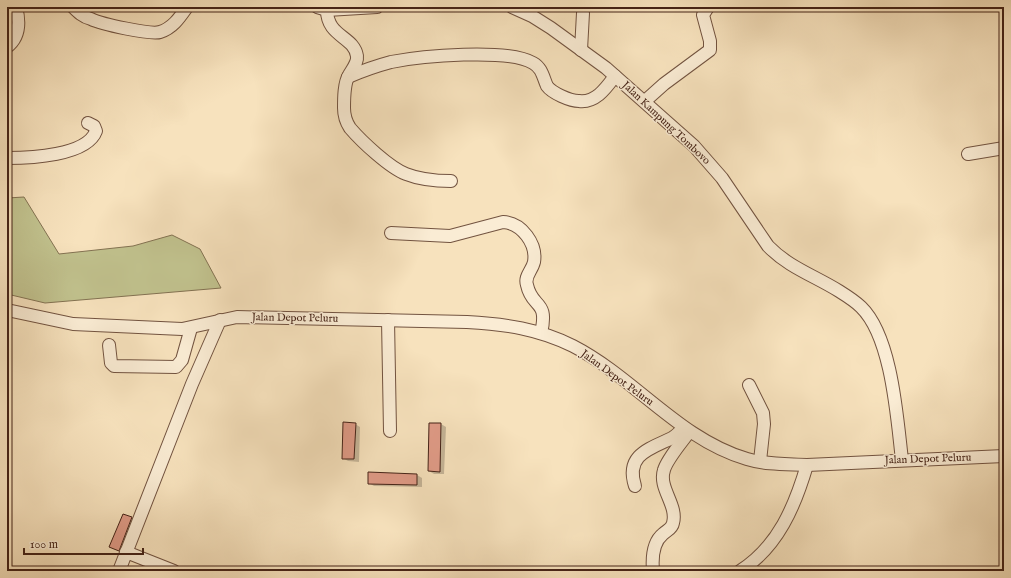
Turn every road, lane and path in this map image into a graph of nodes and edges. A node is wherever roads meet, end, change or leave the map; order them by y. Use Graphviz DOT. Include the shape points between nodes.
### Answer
graph roads {
  1 [pos="16,7"];
  2 [pos="73,7"];
  3 [pos="187,7"];
  4 [pos="377,7"];
  5 [pos="512,7"];
  6 [pos="708,7"];
  7 [pos="322,8"];
  8 [pos="584,13"];
  9 [pos="7,47"];
  10 [pos="581,50"];
  11 [pos="615,76"];
  12 [pos="348,77"];
  13 [pos="645,101"];
  14 [pos="88,123"];
  15 [pos="1004,148"];
  16 [pos="968,154"];
  17 [pos="7,158"];
  18 [pos="451,181"];
  19 [pos="391,233"];
  20 [pos="7,310"];
  21 [pos="220,320"];
  22 [pos="388,320"];
  23 [pos="191,328"];
  24 [pos="541,333"];
  25 [pos="109,345"];
  26 [pos="749,385"];
  27 [pos="687,430"];
  28 [pos="390,431"];
  29 [pos="1004,456"];
  30 [pos="902,460"];
  31 [pos="760,461"];
  32 [pos="808,465"];
  33 [pos="635,486"];
  34 [pos="126,552"];
  35 [pos="119,571"];
  36 [pos="174,571"];
  37 [pos="653,571"];
  38 [pos="740,571"];
  1 -- 9 [label="street" via="18,32"];
  2 -- 3 [label="street" via="91,20 134,31 159,32 170,28"];
  4 -- 7 [label="street"];
  5 -- 10 [label="street, Jalan Kampung Tombovo" via="532,16"];
  6 -- 13 [label="street" via="703,15 710,50"];
  7 -- 12 [label="street" via="330,25 356,52 358,59"];
  8 -- 10 [label="street"];
  10 -- 11 [label="street, Jalan Kampung Tombovo"];
  11 -- 12 [label="street" via="598,96 585,101 578,101 551,90 535,63 512,55 412,59 378,66"];
  11 -- 13 [label="street, Jalan Kampung Tombovo"];
  12 -- 18 [label="street" via="344,111 350,127 405,174 430,181"];
  13 -- 30 [label="street, Jalan Kampung Tombovo" via="714,168 759,234 776,254 852,300 872,321 880,335 885,353"];
  14 -- 17 [label="street" via="94,126 96,131 82,146 48,156"];
  15 -- 16 [label="street"];
  19 -- 24 [label="street" via="450,236 504,222 511,222 519,227 533,246 534,263 526,281 528,292 544,312"];
  20 -- 23 [label="street, Jalan Depot Peluru" via="73,324"];
  21 -- 22 [label="street, Jalan Depot Peluru" via="237,317"];
  21 -- 23 [label="street, Jalan Depot Peluru"];
  21 -- 34 [label="street"];
  22 -- 24 [label="street, Jalan Depot Peluru" via="504,324"];
  22 -- 28 [label="street"];
  23 -- 25 [label="street" via="182,360 176,367 114,366 110,363"];
  24 -- 27 [label="street, Jalan Depot Peluru" via="574,347 600,363"];
  26 -- 31 [label="street" via="763,413"];
  27 -- 31 [label="street, Jalan Depot Peluru" via="728,451"];
  27 -- 33 [label="street" via="639,456 632,466"];
  27 -- 37 [label="street" via="664,469 663,482 674,521 671,528 659,538 653,553"];
  29 -- 30 [label="street, Jalan Depot Peluru"];
  30 -- 32 [label="street, Jalan Depot Peluru"];
  31 -- 32 [label="street, Jalan Depot Peluru"];
  32 -- 38 [label="street" via="785,524 755,561"];
  34 -- 35 [label="street"];
  34 -- 36 [label="street"];
}
